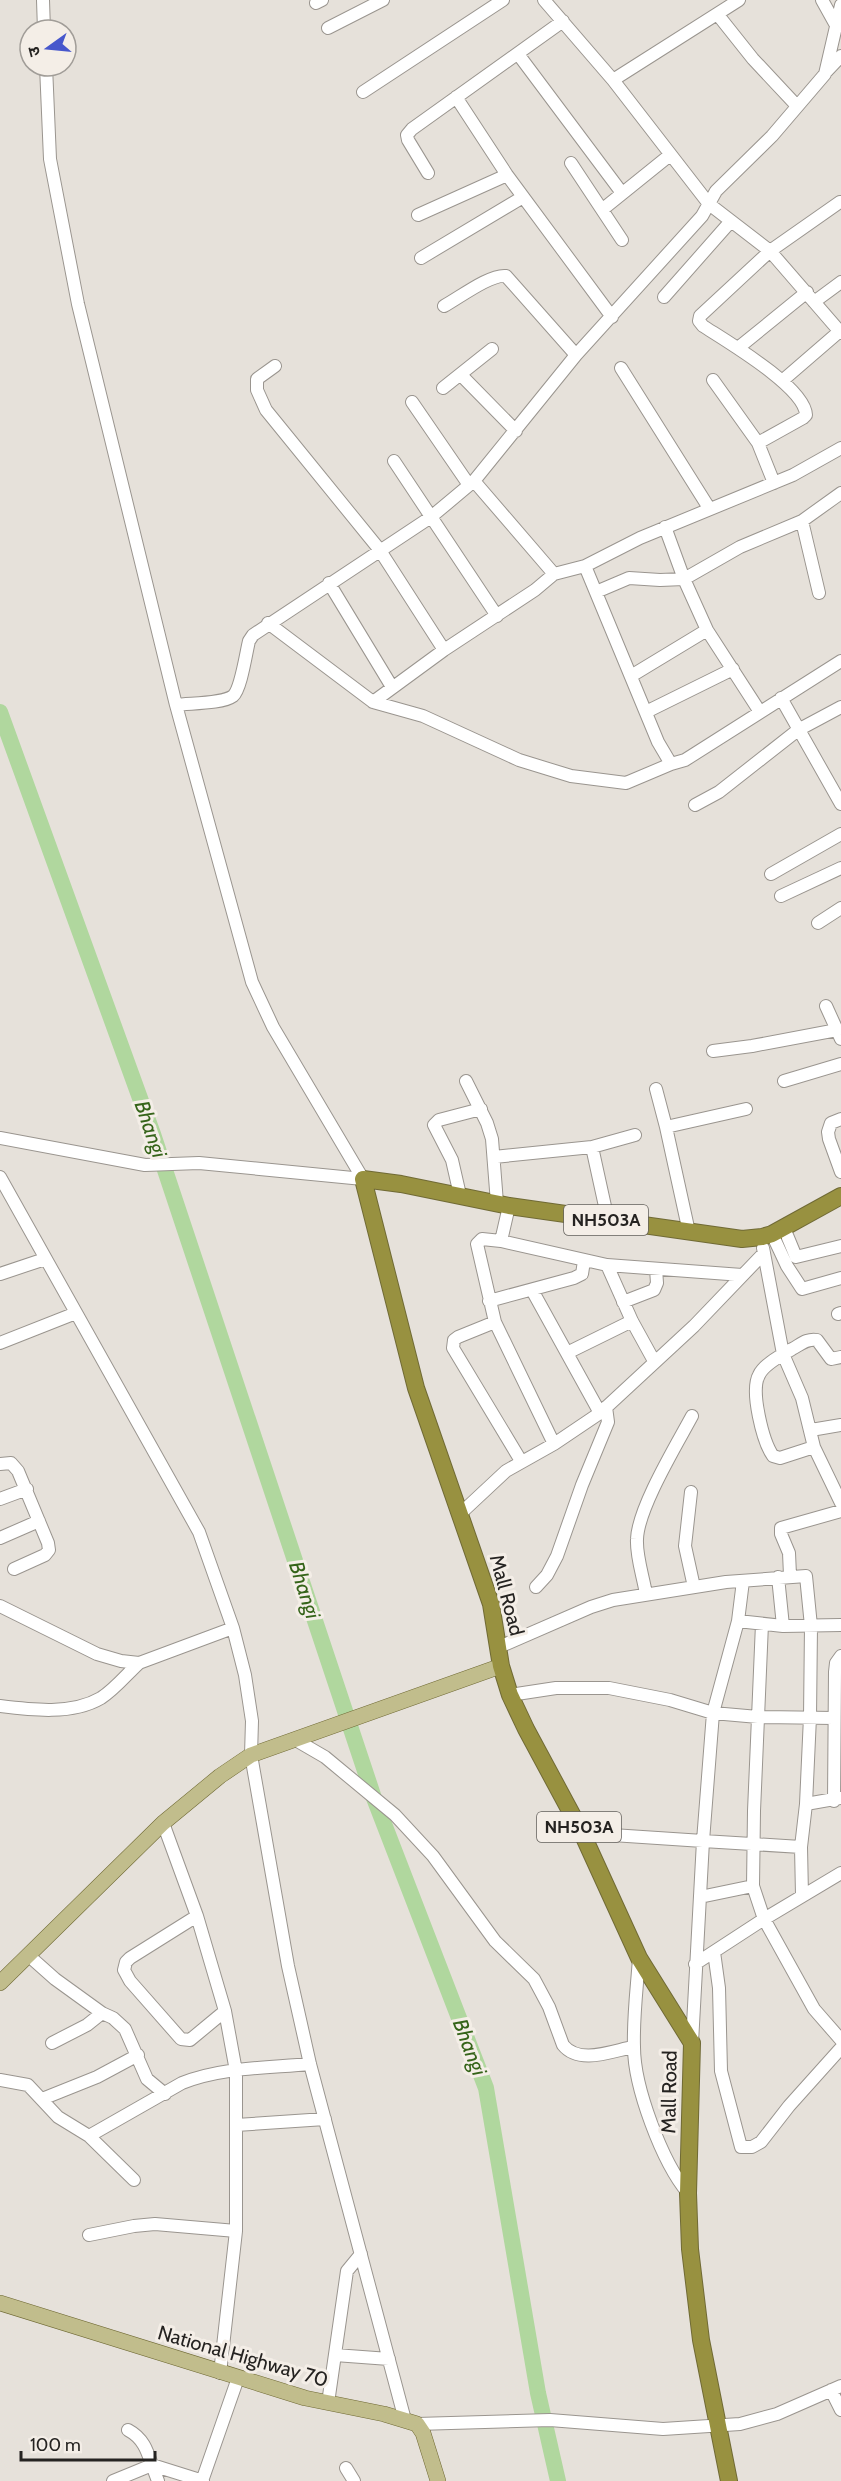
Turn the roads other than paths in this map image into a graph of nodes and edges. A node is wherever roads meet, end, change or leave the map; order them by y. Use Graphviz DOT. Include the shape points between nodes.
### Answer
graph roads {
  1 [pos="43,0"];
  2 [pos="383,0"];
  3 [pos="503,0"];
  4 [pos="544,0"];
  5 [pos="739,0"];
  6 [pos="822,0"];
  7 [pos="841,5"];
  8 [pos="718,15"];
  9 [pos="44,18"];
  10 [pos="563,21"];
  11 [pos="837,27"];
  12 [pos="328,28"];
  13 [pos="518,54"];
  14 [pos="841,56"];
  15 [pos="825,74"];
  16 [pos="47,78"];
  17 [pos="613,80"];
  18 [pos="363,92"];
  19 [pos="456,97"];
  20 [pos="797,106"];
  21 [pos="670,155"];
  22 [pos="571,163"];
  23 [pos="428,173"];
  24 [pos="507,175"];
  25 [pos="622,193"];
  26 [pos="523,197"];
  27 [pos="840,201"];
  28 [pos="710,204"];
  29 [pos="603,209"];
  30 [pos="418,215"];
  31 [pos="731,221"];
  32 [pos="622,240"];
  33 [pos="770,251"];
  34 [pos="421,258"];
  35 [pos="841,282"];
  36 [pos="664,297"];
  37 [pos="810,297"];
  38 [pos="444,306"];
  39 [pos="612,317"];
  40 [pos="841,331"];
  41 [pos="738,348"];
  42 [pos="492,349"];
  43 [pos="576,355"];
  44 [pos="276,366"];
  45 [pos="621,368"];
  46 [pos="461,375"];
  47 [pos="713,380"];
  48 [pos="782,381"];
  49 [pos="443,388"];
  50 [pos="412,402"];
  51 [pos="516,431"];
  52 [pos="758,443"];
  53 [pos="841,448"];
  54 [pos="394,461"];
  55 [pos="471,483"];
  56 [pos="774,483"];
  57 [pos="841,493"];
  58 [pos="709,508"];
  59 [pos="430,517"];
  60 [pos="802,521"];
  61 [pos="665,527"];
  62 [pos="379,549"];
  63 [pos="585,566"];
  64 [pos="554,574"];
  65 [pos="684,579"];
  66 [pos="329,583"];
  67 [pos="596,591"];
  68 [pos="819,593"];
  69 [pos="497,616"];
  70 [pos="268,623"];
  71 [pos="707,630"];
  72 [pos="444,650"];
  73 [pos="841,661"];
  74 [pos="732,669"];
  75 [pos="631,676"];
  76 [pos="392,687"];
  77 [pos="781,698"];
  78 [pos="373,702"];
  79 [pos="176,705"];
  80 [pos="841,707"];
  81 [pos="646,712"];
  82 [pos="760,712"];
  83 [pos="798,730"];
  84 [pos="671,764"];
  85 [pos="839,797"];
  86 [pos="695,805"];
  87 [pos="841,834"];
  88 [pos="841,868"];
  89 [pos="771,874"];
  90 [pos="781,896"];
  91 [pos="841,908"];
  92 [pos="818,923"];
  93 [pos="826,1006"];
  94 [pos="839,1035"];
  95 [pos="713,1051"];
  96 [pos="841,1064"];
  97 [pos="466,1081"];
  98 [pos="784,1081"];
  99 [pos="656,1089"];
  100 [pos="481,1109"];
  101 [pos="746,1109"];
  102 [pos="841,1119"];
  103 [pos="666,1127"];
  104 [pos="635,1135"];
  105 [pos="0,1137"];
  106 [pos="592,1147"];
  107 [pos="494,1157"];
  108 [pos="841,1172"];
  109 [pos="0,1177"];
  110 [pos="363,1179"];
  111 [pos="460,1195"];
  112 [pos="841,1196"];
  113 [pos="503,1205"];
  114 [pos="608,1220"];
  115 [pos="689,1232"];
  116 [pos="771,1238"];
  117 [pos="501,1241"];
  118 [pos="841,1246"];
  119 [pos="45,1259"];
  120 [pos="584,1262"];
  121 [pos="608,1265"];
  122 [pos="656,1269"];
  123 [pos="0,1274"];
  124 [pos="742,1275"];
  125 [pos="841,1278"];
  126 [pos="532,1290"];
  127 [pos="489,1300"];
  128 [pos="623,1302"];
  129 [pos="76,1313"];
  130 [pos="632,1321"];
  131 [pos="495,1322"];
  132 [pos="0,1343"];
  133 [pos="567,1353"];
  134 [pos="783,1354"];
  135 [pos="841,1358"];
  136 [pos="654,1361"];
  137 [pos="603,1410"];
  138 [pos="692,1416"];
  139 [pos="841,1425"];
  140 [pos="811,1431"];
  141 [pos="554,1444"];
  142 [pos="814,1447"];
  143 [pos="521,1461"];
  144 [pos="0,1464"];
  145 [pos="27,1489"];
  146 [pos="691,1492"];
  147 [pos="0,1499"];
  148 [pos="841,1503"];
  149 [pos="841,1511"];
  150 [pos="460,1513"];
  151 [pos="39,1521"];
  152 [pos="0,1538"];
  153 [pos="14,1569"];
  154 [pos="784,1576"];
  155 [pos="743,1581"];
  156 [pos="536,1587"];
  157 [pos="694,1587"];
  158 [pos="646,1594"];
  159 [pos="0,1606"];
  160 [pos="738,1621"];
  161 [pos="762,1624"];
  162 [pos="783,1626"];
  163 [pos="811,1626"];
  164 [pos="233,1628"];
  165 [pos="841,1628"];
  166 [pos="499,1647"];
  167 [pos="841,1656"];
  168 [pos="139,1663"];
  169 [pos="501,1666"];
  170 [pos="510,1695"];
  171 [pos="0,1706"];
  172 [pos="713,1713"];
  173 [pos="758,1717"];
  174 [pos="810,1717"];
  175 [pos="834,1718"];
  176 [pos="294,1739"];
  177 [pos="251,1755"];
  178 [pos="838,1799"];
  179 [pos="806,1804"];
  180 [pos="163,1823"];
  181 [pos="582,1833"];
  182 [pos="703,1841"];
  183 [pos="753,1845"];
  184 [pos="801,1847"];
  185 [pos="841,1873"];
  186 [pos="753,1886"];
  187 [pos="802,1895"];
  188 [pos="700,1897"];
  189 [pos="197,1916"];
  190 [pos="764,1919"];
  191 [pos="714,1952"];
  192 [pos="28,1955"];
  193 [pos="639,1958"];
  194 [pos="695,1964"];
  195 [pos="0,1983"];
  196 [pos="225,2011"];
  197 [pos="102,2013"];
  198 [pos="841,2040"];
  199 [pos="52,2043"];
  200 [pos="692,2043"];
  201 [pos="633,2048"];
  202 [pos="841,2048"];
  203 [pos="138,2055"];
  204 [pos="310,2064"];
  205 [pos="236,2071"];
  206 [pos="0,2080"];
  207 [pos="165,2094"];
  208 [pos="42,2099"];
  209 [pos="325,2119"];
  210 [pos="236,2125"];
  211 [pos="89,2136"];
  212 [pos="134,2180"];
  213 [pos="688,2193"];
  214 [pos="236,2231"];
  215 [pos="89,2235"];
  216 [pos="361,2254"];
  217 [pos="0,2303"];
  218 [pos="335,2355"];
  219 [pos="389,2359"];
  220 [pos="220,2373"];
  221 [pos="238,2378"];
  222 [pos="836,2388"];
  223 [pos="328,2403"];
  224 [pos="841,2410"];
  225 [pos="411,2422"];
  226 [pos="717,2424"];
  227 [pos="128,2430"];
  228 [pos="152,2465"];
  229 [pos="346,2468"];
  230 [pos="113,2481"];
  231 [pos="159,2481"];
  232 [pos="203,2481"];
  233 [pos="354,2481"];
  234 [pos="438,2481"];
  235 [pos="729,2481"];
  1 -- 9 [label="street"];
  2 -- 12 [label="street"];
  3 -- 18 [label="street"];
  4 -- 10 [label="street"];
  5 -- 8 [label="street"];
  6 -- 11 [label="street"];
  7 -- 11 [label="street"];
  8 -- 17 [label="street"];
  8 -- 20 [label="street"];
  10 -- 13 [label="street"];
  10 -- 17 [label="street"];
  11 -- 15 [label="street"];
  13 -- 19 [label="street"];
  13 -- 25 [label="street"];
  14 -- 15 [label="street"];
  15 -- 20 [label="street"];
  16 -- 79 [label="street" via="50,159 78,304"];
  17 -- 21 [label="street"];
  19 -- 23 [label="street" via="407,135"];
  19 -- 24 [label="street"];
  20 -- 28 [label="street" via="716,191"];
  21 -- 25 [label="street"];
  21 -- 28 [label="street"];
  22 -- 29 [label="street"];
  24 -- 26 [label="street"];
  24 -- 30 [label="street"];
  25 -- 29 [label="street"];
  26 -- 34 [label="street"];
  26 -- 39 [label="street"];
  27 -- 33 [label="street"];
  28 -- 31 [label="street"];
  28 -- 39 [label="street"];
  29 -- 32 [label="street"];
  31 -- 33 [label="street"];
  31 -- 36 [label="street"];
  33 -- 37 [label="street"];
  33 -- 41 [label="street" via="700,316 703,326"];
  35 -- 37 [label="street"];
  37 -- 40 [label="street"];
  37 -- 41 [label="street"];
  38 -- 43 [label="street" via="488,280 506,276"];
  39 -- 43 [label="street"];
  40 -- 48 [label="street"];
  41 -- 48 [label="street"];
  42 -- 46 [label="street"];
  43 -- 51 [label="street"];
  44 -- 62 [label="street" via="257,379 258,395 266,410"];
  45 -- 58 [label="street"];
  46 -- 49 [label="street"];
  46 -- 51 [label="street"];
  47 -- 52 [label="street"];
  48 -- 52 [label="street" via="799,399 806,414"];
  50 -- 55 [label="street"];
  51 -- 55 [label="street"];
  52 -- 56 [label="street"];
  53 -- 56 [label="street"];
  54 -- 59 [label="street"];
  55 -- 59 [label="street"];
  55 -- 64 [label="street"];
  56 -- 58 [label="street"];
  57 -- 60 [label="street"];
  58 -- 61 [label="street"];
  59 -- 62 [label="street"];
  59 -- 69 [label="street"];
  60 -- 65 [label="street" via="740,547"];
  60 -- 68 [label="street"];
  61 -- 63 [label="street"];
  61 -- 65 [label="street"];
  62 -- 66 [label="street"];
  62 -- 72 [label="street"];
  63 -- 64 [label="street"];
  63 -- 67 [label="street"];
  64 -- 69 [label="street"];
  65 -- 67 [label="street" via="629,578"];
  65 -- 71 [label="street"];
  66 -- 70 [label="street"];
  66 -- 76 [label="street"];
  67 -- 75 [label="street"];
  69 -- 72 [label="street"];
  70 -- 78 [label="street"];
  70 -- 79 [label="street" via="249,641 237,690 232,696"];
  71 -- 74 [label="street"];
  71 -- 75 [label="street"];
  72 -- 76 [label="street"];
  73 -- 77 [label="street"];
  74 -- 81 [label="street"];
  74 -- 82 [label="street"];
  75 -- 81 [label="street"];
  76 -- 78 [label="street"];
  77 -- 82 [label="street"];
  77 -- 83 [label="street"];
  78 -- 84 [label="street" via="423,717 519,760 571,776 626,783"];
  79 -- 110 [label="street" via="252,982 273,1027"];
  80 -- 83 [label="street"];
  81 -- 84 [label="street"];
  82 -- 84 [label="street" via="685,760"];
  83 -- 85 [label="street"];
  83 -- 86 [label="street" via="719,792"];
  87 -- 89 [label="street"];
  88 -- 90 [label="street"];
  91 -- 92 [label="street"];
  93 -- 94 [label="street"];
  94 -- 95 [label="street"];
  96 -- 98 [label="street"];
  97 -- 100 [label="street"];
  99 -- 103 [label="street"];
  100 -- 107 [label="street"];
  100 -- 111 [label="street" via="439,1120 434,1125 452,1160"];
  101 -- 103 [label="street"];
  102 -- 108 [label="street" via="831,1123 828,1132"];
  103 -- 115 [label="street"];
  104 -- 106 [label="street"];
  105 -- 110 [label="street" via="111,1160 245,1166"];
  106 -- 107 [label="street"];
  106 -- 114 [label="street"];
  107 -- 113 [label="street"];
  109 -- 119 [label="street"];
  110 -- 111 [label="highway, NH503A"];
  110 -- 150 [label="highway, Mall Road / NH503A" via="416,1388"];
  111 -- 113 [label="highway, NH503A"];
  112 -- 116 [label="highway, NH503A"];
  113 -- 114 [label="highway, NH503A"];
  113 -- 117 [label="street"];
  114 -- 115 [label="highway, NH503A"];
  115 -- 116 [label="highway, NH503A" via="742,1239"];
  116 -- 118 [label="street" via="796,1257"];
  116 -- 124 [label="street"];
  116 -- 125 [label="street" via="802,1289"];
  116 -- 134 [label="street"];
  117 -- 120 [label="street"];
  117 -- 127 [label="street" via="482,1239 477,1244"];
  119 -- 123 [label="street"];
  119 -- 129 [label="street"];
  120 -- 121 [label="street"];
  120 -- 126 [label="street" via="579,1276"];
  121 -- 122 [label="street"];
  121 -- 128 [label="street"];
  122 -- 124 [label="street"];
  122 -- 128 [label="street" via="654,1290"];
  124 -- 136 [label="street"];
  126 -- 127 [label="street"];
  126 -- 133 [label="street"];
  127 -- 131 [label="street"];
  128 -- 130 [label="street"];
  129 -- 132 [label="street"];
  129 -- 164 [label="street" via="199,1532"];
  130 -- 133 [label="street"];
  130 -- 136 [label="street"];
  131 -- 141 [label="street"];
  131 -- 143 [label="street" via="458,1337 453,1348"];
  133 -- 137 [label="street"];
  134 -- 135 [label="street" via="813,1339 831,1359"];
  134 -- 140 [label="street"];
  134 -- 142 [label="street" via="762,1371 756,1382 768,1447 773,1456 780,1458"];
  136 -- 137 [label="street"];
  137 -- 141 [label="street"];
  137 -- 156 [label="street" via="608,1422 552,1567"];
  138 -- 158 [label="street" via="661,1473 638,1529"];
  139 -- 140 [label="street"];
  140 -- 142 [label="street"];
  141 -- 143 [label="street"];
  142 -- 148 [label="street"];
  143 -- 150 [label="street"];
  144 -- 145 [label="street" via="14,1465"];
  145 -- 147 [label="street"];
  145 -- 151 [label="street"];
  146 -- 157 [label="street" via="685,1546"];
  149 -- 154 [label="street" via="781,1528 789,1553"];
  150 -- 166 [label="highway, Mall Road / NH503A" via="491,1604"];
  151 -- 152 [label="street"];
  151 -- 153 [label="street" via="49,1550 45,1556"];
  154 -- 155 [label="street"];
  154 -- 162 [label="street"];
  154 -- 163 [label="street" via="806,1576"];
  155 -- 157 [label="street"];
  155 -- 160 [label="street"];
  157 -- 158 [label="street"];
  158 -- 166 [label="street" via="601,1603"];
  159 -- 168 [label="street" via="97,1654"];
  160 -- 161 [label="street"];
  160 -- 172 [label="street"];
  161 -- 162 [label="street"];
  161 -- 173 [label="street"];
  162 -- 163 [label="street"];
  163 -- 165 [label="street"];
  163 -- 174 [label="street"];
  164 -- 168 [label="street"];
  164 -- 177 [label="street" via="252,1721"];
  166 -- 169 [label="highway, Mall Road / NH503A"];
  167 -- 175 [label="street" via="835,1666"];
  168 -- 171 [label="street" via="105,1695 80,1707 41,1710"];
  169 -- 170 [label="highway, Mall Road / NH503A"];
  169 -- 176 [label="main road"];
  170 -- 172 [label="street" via="556,1688 609,1688"];
  170 -- 181 [label="highway, Mall Road / NH503A"];
  172 -- 173 [label="street"];
  172 -- 182 [label="street"];
  173 -- 174 [label="street"];
  173 -- 183 [label="street"];
  174 -- 175 [label="street"];
  174 -- 179 [label="street"];
  175 -- 178 [label="street"];
  176 -- 177 [label="main road"];
  176 -- 201 [label="street" via="325,1757 395,1815 433,1856 495,1941 542,1990 568,2051 581,2056"];
  177 -- 180 [label="main road"];
  177 -- 204 [label="street" via="288,1966"];
  178 -- 179 [label="street"];
  179 -- 184 [label="street"];
  180 -- 189 [label="street"];
  180 -- 192 [label="main road"];
  181 -- 182 [label="street"];
  181 -- 193 [label="highway, Mall Road / NH503A"];
  182 -- 183 [label="street"];
  182 -- 188 [label="street"];
  183 -- 184 [label="street"];
  183 -- 186 [label="street"];
  184 -- 187 [label="street"];
  185 -- 187 [label="street"];
  186 -- 188 [label="street"];
  186 -- 190 [label="street"];
  187 -- 190 [label="street"];
  188 -- 194 [label="street"];
  189 -- 196 [label="street"];
  189 -- 196 [label="street" via="130,1958 125,1965 126,1974 181,2039 190,2040"];
  190 -- 191 [label="street"];
  190 -- 198 [label="street" via="814,2009"];
  191 -- 194 [label="street"];
  191 -- 202 [label="street" via="721,2072 741,2147 761,2142"];
  192 -- 195 [label="main road"];
  192 -- 197 [label="street" via="55,1980"];
  193 -- 200 [label="highway, Mall Road / NH503A"];
  193 -- 201 [label="street"];
  194 -- 200 [label="street"];
  196 -- 205 [label="street"];
  197 -- 199 [label="street"];
  197 -- 203 [label="street" via="125,2029"];
  200 -- 213 [label="highway, Mall Road"];
  201 -- 213 [label="street" via="641,2089 668,2165"];
  203 -- 207 [label="street" via="149,2082"];
  203 -- 208 [label="street" via="98,2077"];
  204 -- 205 [label="street"];
  204 -- 209 [label="street"];
  205 -- 207 [label="street" via="199,2077"];
  205 -- 210 [label="street"];
  206 -- 208 [label="street" via="23,2082"];
  207 -- 211 [label="street"];
  208 -- 211 [label="street" via="58,2117"];
  209 -- 210 [label="street"];
  209 -- 216 [label="street"];
  210 -- 214 [label="street"];
  211 -- 212 [label="street"];
  213 -- 226 [label="highway, Mall Road" via="699,2328"];
  214 -- 215 [label="street" via="155,2224"];
  214 -- 220 [label="street"];
  216 -- 218 [label="street" via="347,2271"];
  216 -- 219 [label="street"];
  217 -- 220 [label="main road, National Highway 70"];
  218 -- 219 [label="street"];
  218 -- 223 [label="street"];
  219 -- 225 [label="street"];
  220 -- 221 [label="main road, National Highway 70"];
  221 -- 223 [label="main road, National Highway 70"];
  221 -- 232 [label="street"];
  222 -- 224 [label="street"];
  222 -- 226 [label="street" via="761,2419"];
  223 -- 225 [label="main road, National Highway 70"];
  225 -- 226 [label="street" via="550,2420 653,2428"];
  225 -- 234 [label="main road" via="423,2433"];
  226 -- 235 [label="highway, Mall Road"];
  227 -- 228 [label="street" via="146,2447"];
  228 -- 230 [label="street"];
  228 -- 231 [label="street"];
  228 -- 232 [label="street"];
  229 -- 233 [label="street"];
}
